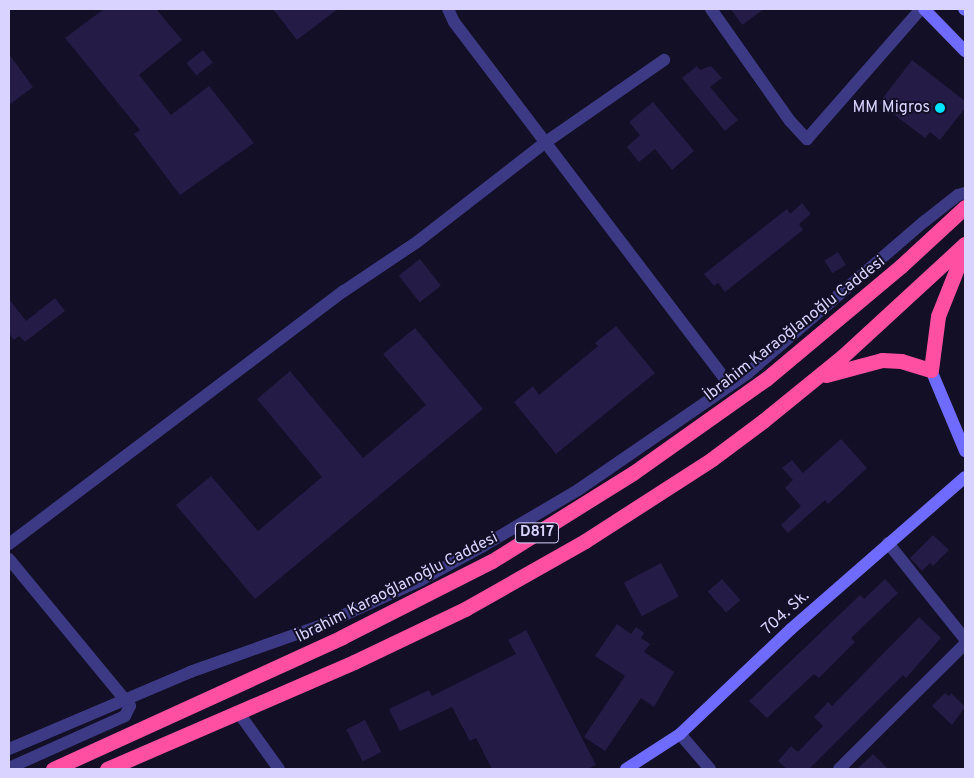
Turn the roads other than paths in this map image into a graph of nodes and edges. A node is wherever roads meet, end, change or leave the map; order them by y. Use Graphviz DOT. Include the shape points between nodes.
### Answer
graph roads {
  1 [pos="448,9"];
  2 [pos="711,9"];
  3 [pos="922,9"];
  4 [pos="965,51"];
  5 [pos="664,60"];
  6 [pos="546,142"];
  7 [pos="965,193"];
  8 [pos="965,207"];
  9 [pos="965,244"];
  10 [pos="965,248"];
  11 [pos="931,370"];
  12 [pos="817,377"];
  13 [pos="730,386"];
  14 [pos="965,451"];
  15 [pos="965,477"];
  16 [pos="888,543"];
  17 [pos="9,544"];
  18 [pos="9,559"];
  19 [pos="965,640"];
  20 [pos="965,644"];
  21 [pos="127,699"];
  22 [pos="238,712"];
  23 [pos="680,734"];
  24 [pos="9,749"];
  25 [pos="136,763"];
  26 [pos="9,768"];
  27 [pos="53,769"];
  28 [pos="107,769"];
  29 [pos="279,769"];
  30 [pos="626,769"];
  31 [pos="710,769"];
  32 [pos="838,769"];
  1 -- 6 [label="street" via="454,22"];
  2 -- 3 [label="street" via="790,122 807,139"];
  3 -- 4 [label="street"];
  5 -- 6 [label="street"];
  6 -- 13 [label="street"];
  6 -- 17 [label="street" via="417,242 344,291"];
  7 -- 13 [label="street" via="958,194 925,220 802,328"];
  8 -- 27 [label="highway, İbrahim Karaoğlanoğlu Caddesi / D817" via="901,266 766,378 633,473 492,561 342,637"];
  9 -- 12 [label="highway, D817"];
  10 -- 11 [label="highway" via="938,316"];
  11 -- 12 [label="highway" via="908,362 882,360"];
  11 -- 14 [label="street"];
  12 -- 22 [label="highway, D817" via="712,459 585,542 466,609"];
  13 -- 21 [label="street" via="578,490 421,580 322,626 190,672"];
  15 -- 16 [label="street, 704. Sk."];
  16 -- 19 [label="street"];
  16 -- 23 [label="street, 704. Sk."];
  18 -- 21 [label="street"];
  20 -- 32 [label="street"];
  21 -- 24 [label="street"];
  21 -- 26 [label="street" via="130,711 125,716"];
  22 -- 25 [label="highway, D817"];
  22 -- 29 [label="street"];
  23 -- 30 [label="street, 704. Sk."];
  23 -- 31 [label="street"];
  25 -- 28 [label="highway, D817"];
}
